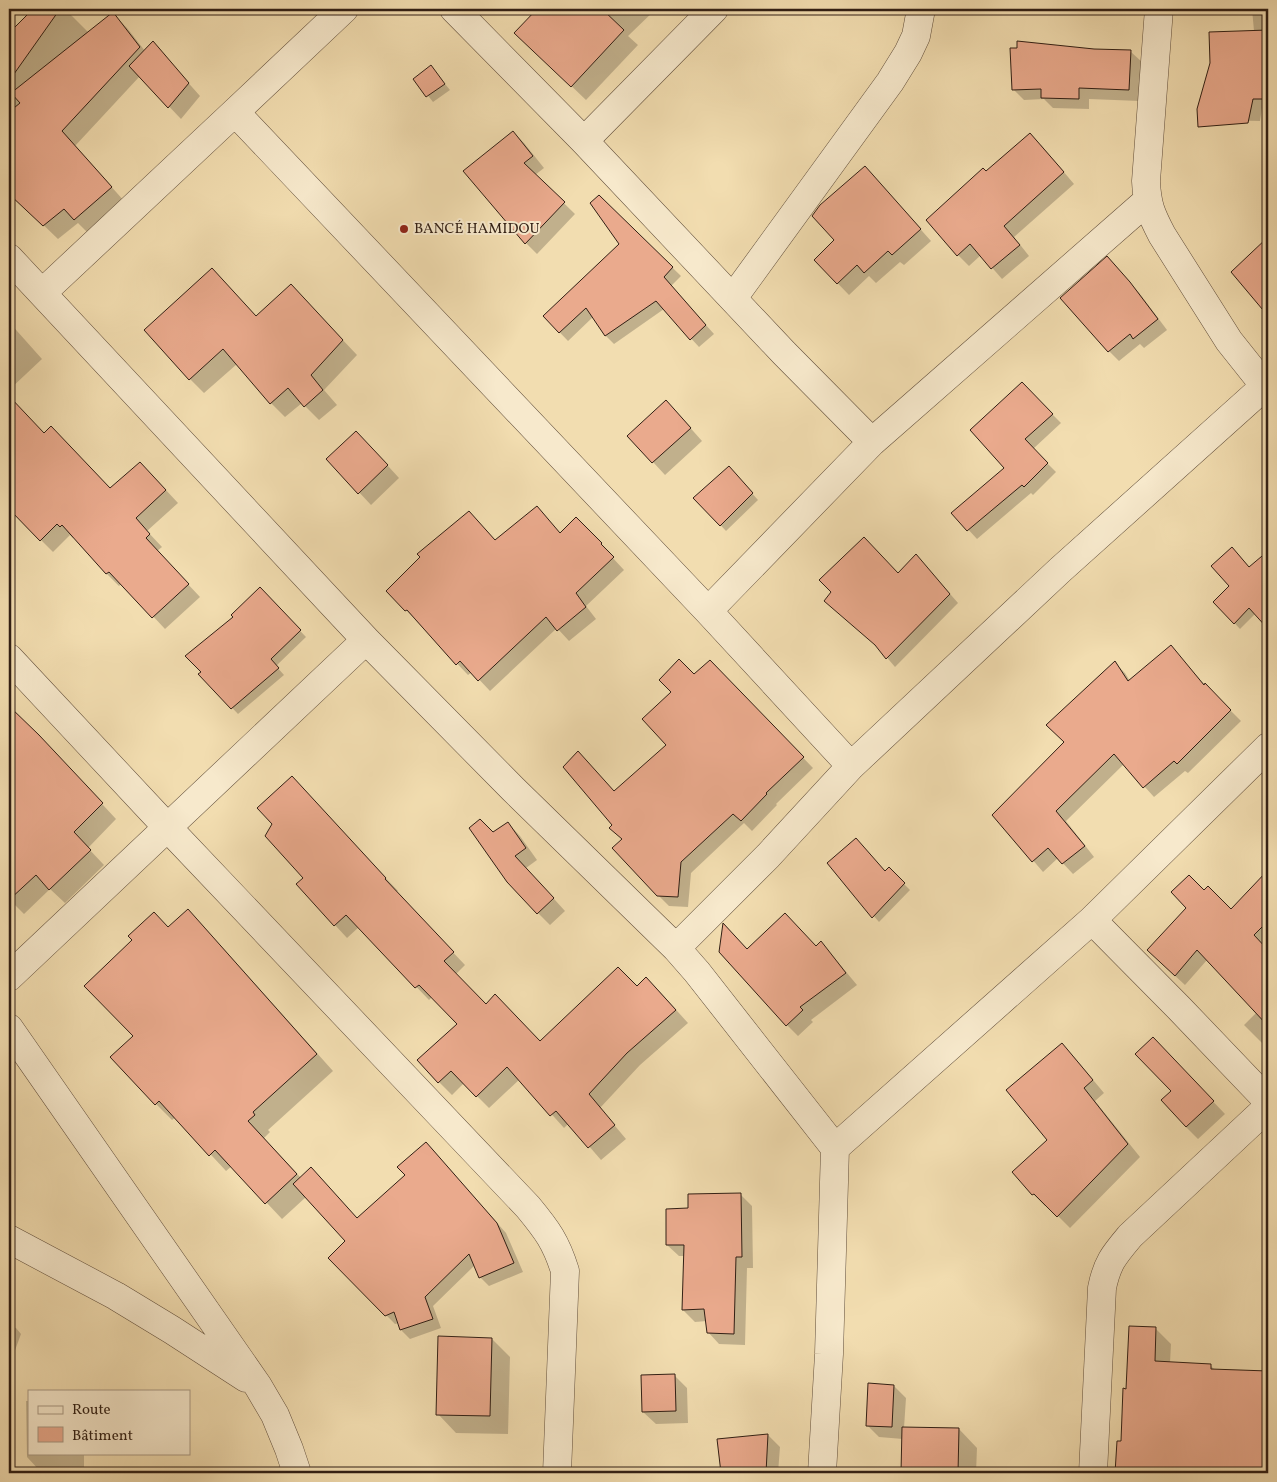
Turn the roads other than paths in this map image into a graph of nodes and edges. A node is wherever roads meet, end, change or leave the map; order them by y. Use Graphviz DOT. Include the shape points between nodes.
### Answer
graph roads {
  1 [pos="344,9"];
  2 [pos="454,9"];
  3 [pos="714,9"];
  4 [pos="920,9"];
  5 [pos="1159,9"];
  6 [pos="236,112"];
  7 [pos="584,141"];
  8 [pos="1147,201"];
  9 [pos="9,258"];
  10 [pos="42,293"];
  11 [pos="733,298"];
  12 [pos="1267,388"];
  13 [pos="872,442"];
  14 [pos="708,611"];
  15 [pos="366,640"];
  16 [pos="9,658"];
  17 [pos="1268,747"];
  18 [pos="852,766"];
  19 [pos="167,827"];
  20 [pos="1092,920"];
  21 [pos="676,948"];
  22 [pos="9,977"];
  23 [pos="9,1028"];
  24 [pos="1268,1101"];
  25 [pos="1268,1107"];
  26 [pos="834,1148"];
  27 [pos="9,1239"];
  28 [pos="258,1386"];
  29 [pos="297,1473"];
  30 [pos="558,1473"];
  31 [pos="822,1473"];
  32 [pos="1092,1473"];
  1 -- 6 [label="street"];
  2 -- 7 [label="street"];
  3 -- 7 [label="street"];
  4 -- 11 [label="street" via="916,36 890,82"];
  5 -- 8 [label="street"];
  6 -- 10 [label="street"];
  6 -- 14 [label="street"];
  7 -- 11 [label="street"];
  8 -- 12 [label="street" via="1162,235 1229,341"];
  8 -- 13 [label="street"];
  9 -- 10 [label="street"];
  10 -- 15 [label="street"];
  11 -- 13 [label="street"];
  12 -- 18 [label="street" via="1060,570"];
  13 -- 14 [label="street"];
  14 -- 18 [label="street"];
  15 -- 19 [label="street"];
  15 -- 21 [label="street"];
  16 -- 19 [label="street"];
  17 -- 20 [label="street"];
  18 -- 21 [label="street"];
  19 -- 22 [label="street"];
  19 -- 30 [label="street" via="546,1229 565,1271"];
  20 -- 24 [label="street"];
  20 -- 26 [label="street"];
  21 -- 26 [label="street"];
  23 -- 28 [label="street"];
  25 -- 32 [label="street" via="1130,1236 1108,1263 1102,1288"];
  26 -- 31 [label="street" via="829,1354"];
  27 -- 28 [label="street" via="124,1301"];
  28 -- 29 [label="street" via="275,1415"];
}
